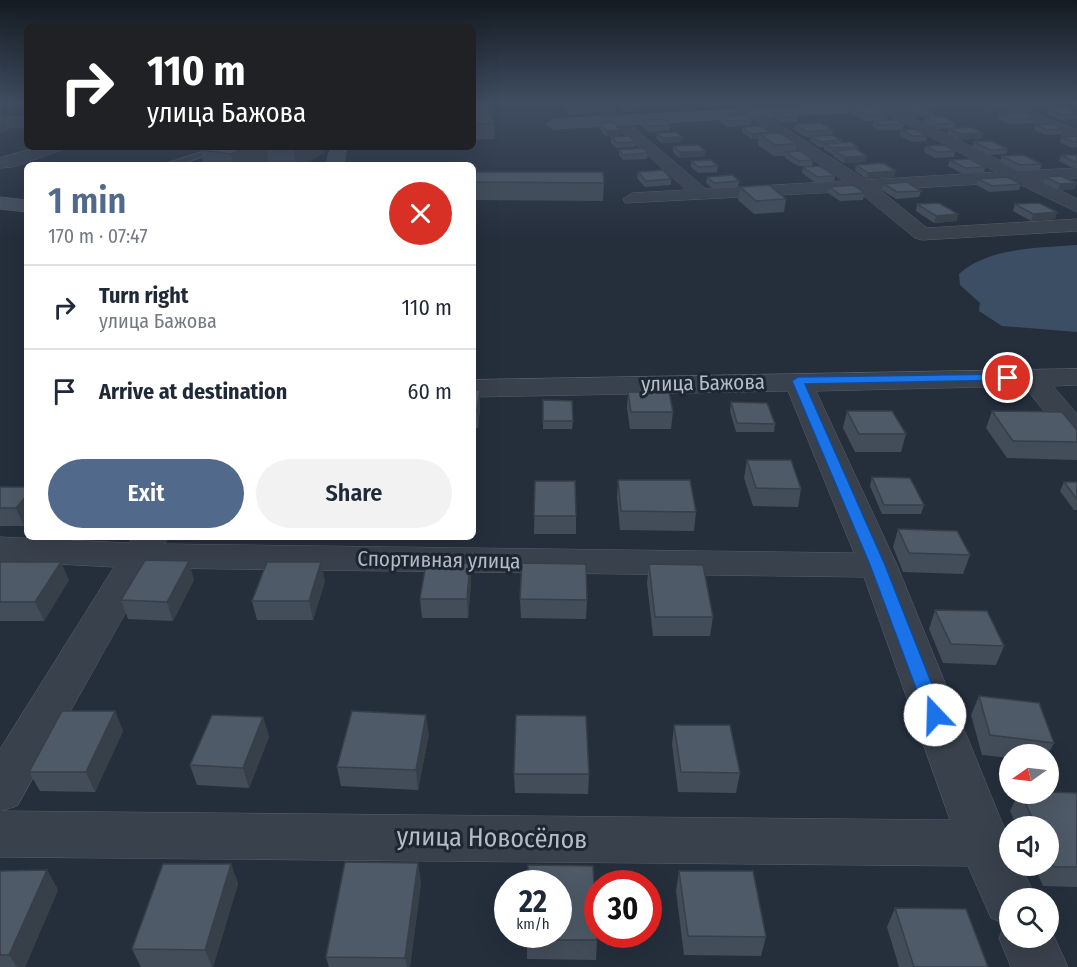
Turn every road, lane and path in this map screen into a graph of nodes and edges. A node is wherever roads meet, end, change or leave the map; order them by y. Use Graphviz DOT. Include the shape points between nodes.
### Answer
graph roads {
  1 [pos="650,148"];
  2 [pos="805,148"];
  3 [pos="963,148"];
  4 [pos="46,150"];
  5 [pos="220,150"];
  6 [pos="205,154"];
  7 [pos="177,162"];
  8 [pos="2,164"];
  9 [pos="1077,173"];
  10 [pos="1018,176"];
  11 [pos="862,186"];
  12 [pos="702,195"];
  13 [pos="632,199"];
  14 [pos="0,203"];
  15 [pos="24,206"];
  16 [pos="1077,206"];
  17 [pos="1077,225"];
  18 [pos="1077,377"];
  19 [pos="1031,378"];
  20 [pos="798,381"];
  21 [pos="476,389"];
  22 [pos="1077,433"];
  23 [pos="145,546"];
  24 [pos="0,549"];
  25 [pos="878,565"];
  26 [pos="0,791"];
  27 [pos="0,834"];
  28 [pos="984,843"];
  29 [pos="1005,888"];
  30 [pos="1031,948"];
  31 [pos="1040,967"];
  1 -- 12 [label="street"];
  2 -- 11 [label="street"];
  3 -- 10 [label="street"];
  4 -- 8 [label="street"];
  5 -- 6 [label="street"];
  6 -- 7 [label="lane"];
  9 -- 10 [label="street"];
  10 -- 11 [label="street"];
  10 -- 16 [label="street"];
  11 -- 12 [label="street"];
  11 -- 17 [label="street" via="922,234"];
  12 -- 13 [label="street"];
  14 -- 15 [label="street"];
  18 -- 19 [label="street, улица Бажова"];
  19 -- 20 [label="street, улица Бажова"];
  19 -- 22 [label="street"];
  20 -- 21 [label="street, улица Бажова"];
  20 -- 25 [label="street"];
  23 -- 24 [label="street, Спортивная улица"];
  23 -- 25 [label="street, Спортивная улица"];
  23 -- 26 [label="street"];
  25 -- 28 [label="street"];
  27 -- 28 [label="street, улица Новосёлов"];
  28 -- 29 [label="street"];
  30 -- 31 [label="street"];
}
